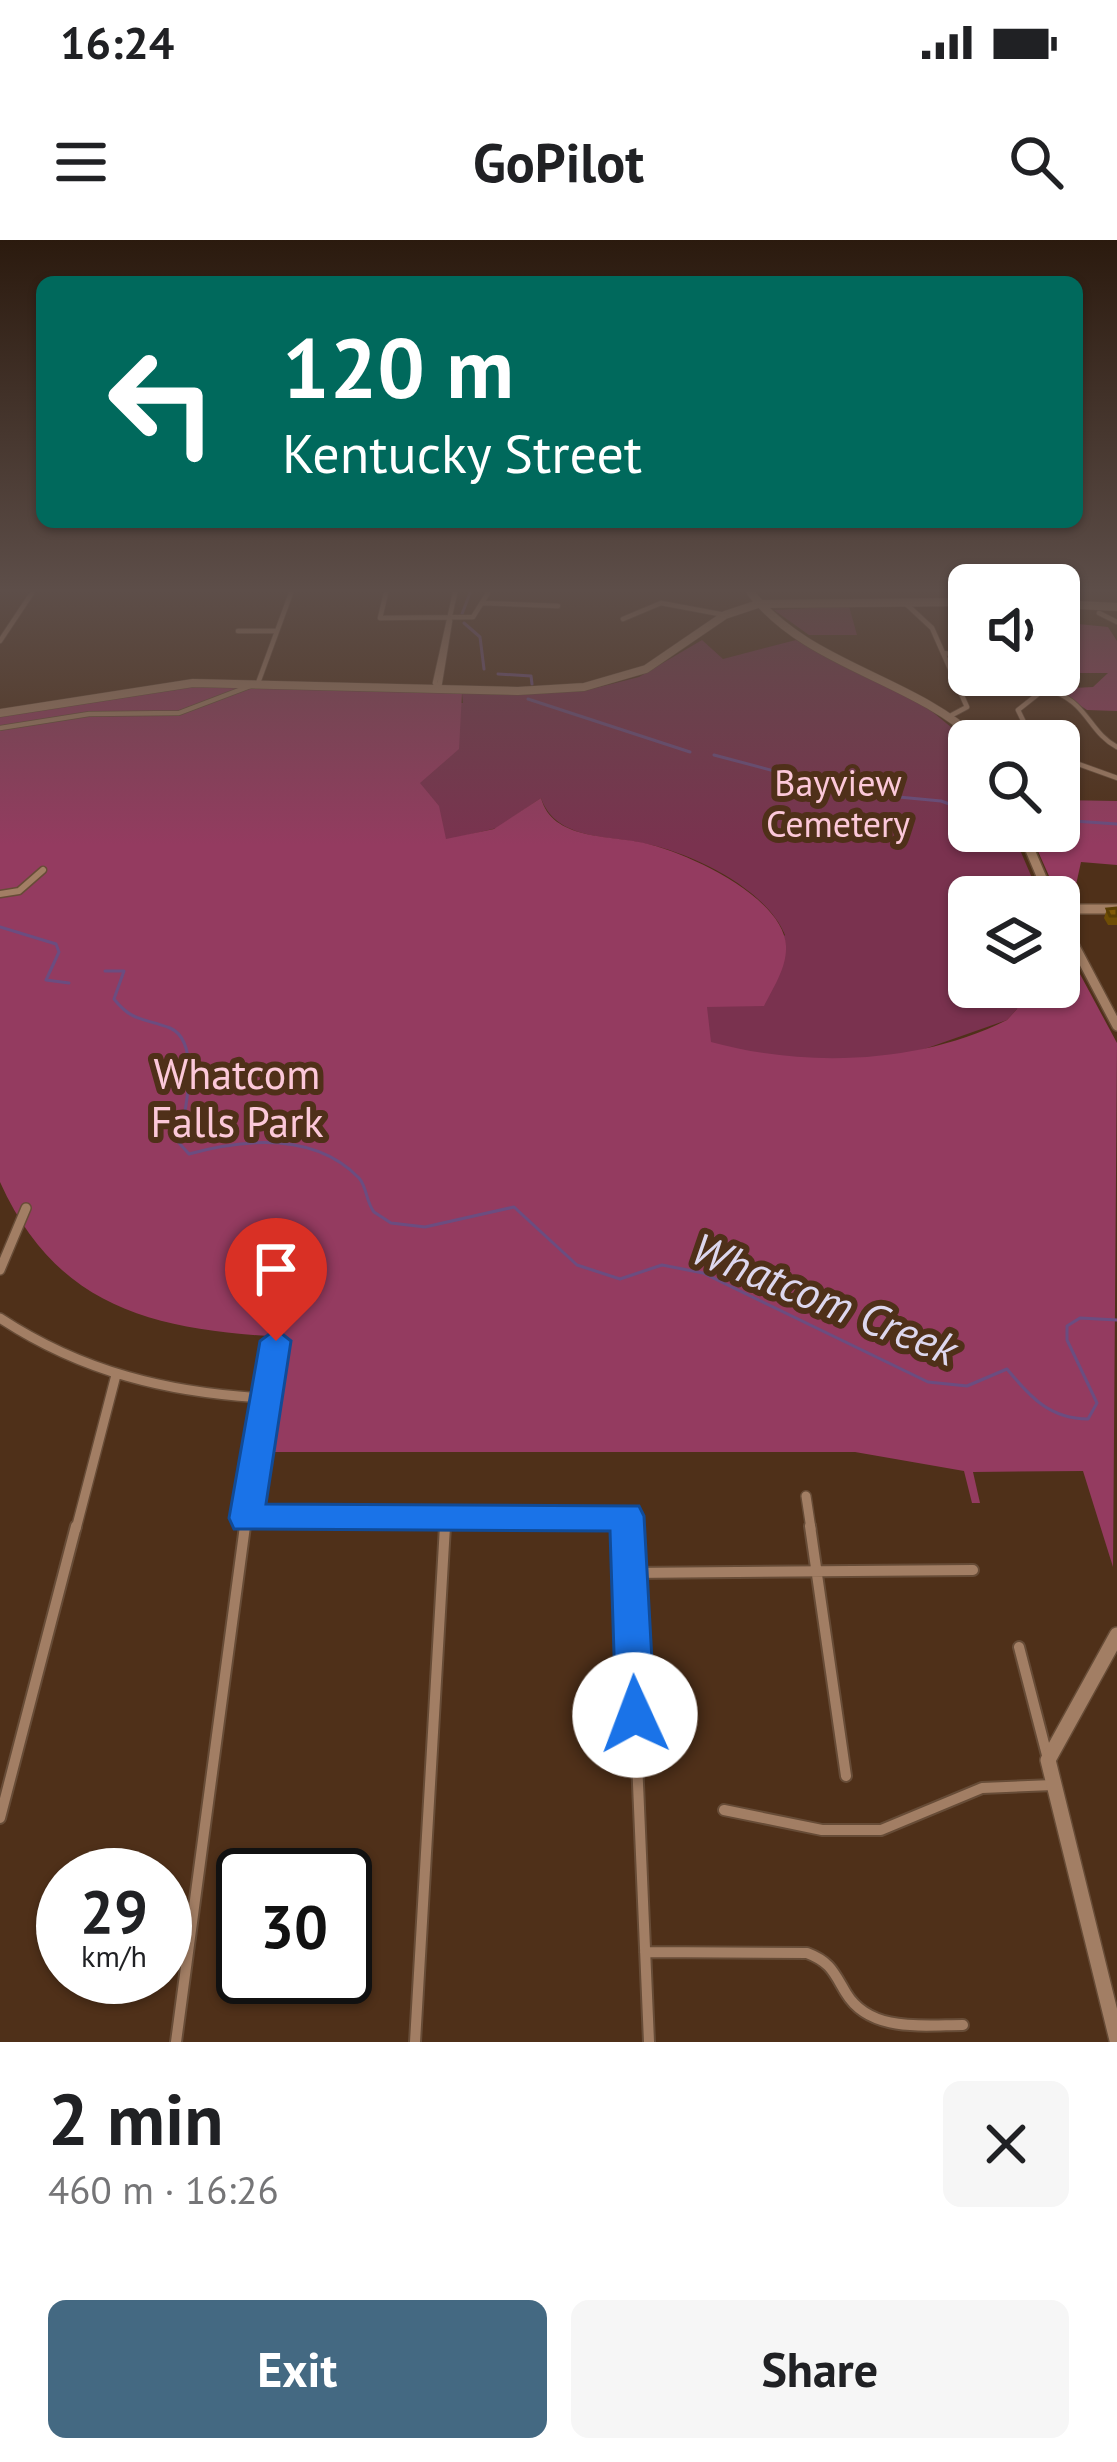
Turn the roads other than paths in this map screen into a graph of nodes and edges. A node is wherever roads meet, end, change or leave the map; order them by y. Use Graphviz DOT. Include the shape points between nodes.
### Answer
graph roads {
  1 [pos="260,677"];
  2 [pos="441,677"];
  3 [pos="620,677"];
  4 [pos="878,677"];
  5 [pos="258,683"];
  6 [pos="439,688"];
  7 [pos="962,696"];
  8 [pos="1036,696"];
  9 [pos="1059,696"];
  10 [pos="0,713"];
  11 [pos="952,715"];
  12 [pos="957,720"];
  13 [pos="1023,720"];
  14 [pos="0,728"];
  15 [pos="1117,747"];
  16 [pos="1080,765"];
  17 [pos="1117,778"];
  18 [pos="43,870"];
  19 [pos="0,894"];
  20 [pos="1117,909"];
  21 [pos="1080,912"];
  22 [pos="1080,954"];
  23 [pos="1117,1026"];
  24 [pos="26,1208"];
  25 [pos="0,1270"];
  26 [pos="0,1318"];
  27 [pos="276,1341"];
  28 [pos="116,1376"];
  29 [pos="266,1398"];
  30 [pos="806,1496"];
  31 [pos="446,1517"];
  32 [pos="246,1518"];
  33 [pos="973,1570"];
  34 [pos="815,1572"];
  35 [pos="629,1573"];
  36 [pos="1117,1635"];
  37 [pos="1019,1646"];
  38 [pos="1048,1760"];
  39 [pos="846,1776"];
  40 [pos="1054,1785"];
  41 [pos="724,1810"];
  42 [pos="0,1818"];
  43 [pos="645,1952"];
  44 [pos="963,2025"];
  45 [pos="1117,2040"];
  46 [pos="176,2042"];
  47 [pos="415,2042"];
  48 [pos="649,2042"];
  1 -- 5 [label="street"];
  2 -- 6 [label="street"];
  3 -- 6 [label="main road" via="548,691"];
  4 -- 11 [label="street"];
  5 -- 6 [label="main road"];
  5 -- 10 [label="main road" via="146,686"];
  5 -- 14 [label="street" via="179,712 89,714"];
  7 -- 11 [label="street" via="967,708"];
  8 -- 13 [label="street" via="1018,710"];
  9 -- 15 [label="street"];
  11 -- 12 [label="street"];
  16 -- 17 [label="street"];
  18 -- 19 [label="street" via="19,891"];
  20 -- 21 [label="street"];
  22 -- 23 [label="street"];
  24 -- 25 [label="street"];
  26 -- 28 [label="street" via="26,1338"];
  27 -- 29 [label="street"];
  28 -- 29 [label="street" via="196,1394"];
  28 -- 42 [label="street"];
  29 -- 32 [label="street"];
  30 -- 34 [label="street"];
  31 -- 32 [label="street"];
  31 -- 35 [label="street" via="627,1516"];
  31 -- 47 [label="street"];
  32 -- 46 [label="street"];
  33 -- 34 [label="street"];
  34 -- 35 [label="street"];
  34 -- 39 [label="street"];
  35 -- 43 [label="street"];
  36 -- 38 [label="street"];
  37 -- 38 [label="street"];
  38 -- 40 [label="street"];
  40 -- 41 [label="street" via="982,1788 881,1830 822,1830"];
  40 -- 45 [label="street"];
  43 -- 44 [label="street" via="807,1953 826,1959 854,2004 888,2024"];
  43 -- 48 [label="street"];
}
